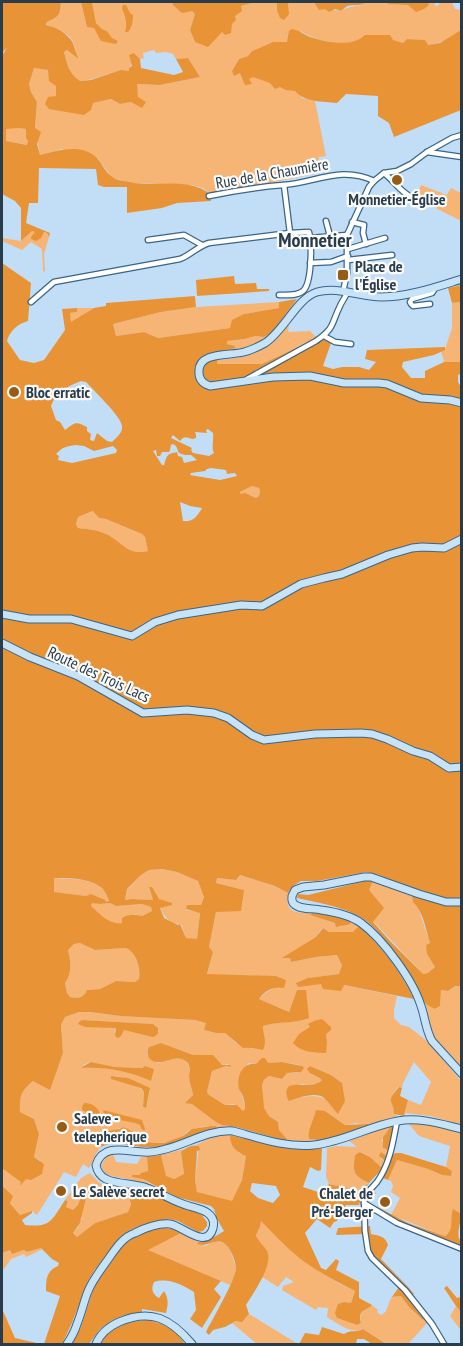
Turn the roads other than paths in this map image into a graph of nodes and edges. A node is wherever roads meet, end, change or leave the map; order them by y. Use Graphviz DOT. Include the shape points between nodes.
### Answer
graph roads {
  1 [pos="462,135"];
  2 [pos="427,152"];
  3 [pos="462,157"];
  4 [pos="384,173"];
  5 [pos="374,181"];
  6 [pos="284,185"];
  7 [pos="209,196"];
  8 [pos="413,198"];
  9 [pos="326,221"];
  10 [pos="352,222"];
  11 [pos="290,232"];
  12 [pos="347,235"];
  13 [pos="330,236"];
  14 [pos="310,238"];
  15 [pos="385,238"];
  16 [pos="148,240"];
  17 [pos="366,244"];
  18 [pos="202,245"];
  19 [pos="348,249"];
  20 [pos="392,255"];
  21 [pos="348,258"];
  22 [pos="310,263"];
  23 [pos="462,279"];
  24 [pos="436,287"];
  25 [pos="345,292"];
  26 [pos="279,295"];
  27 [pos="31,302"];
  28 [pos="430,304"];
  29 [pos="324,336"];
  30 [pos="351,344"];
  31 [pos="242,382"];
  32 [pos="462,403"];
  33 [pos="462,538"];
  34 [pos="2,614"];
  35 [pos="2,643"];
  36 [pos="462,767"];
  37 [pos="462,902"];
  38 [pos="462,1074"];
  39 [pos="397,1121"];
  40 [pos="462,1129"];
  41 [pos="364,1203"];
  42 [pos="462,1248"];
  43 [pos="67,1344"];
  44 [pos="96,1344"];
  45 [pos="192,1344"];
  46 [pos="444,1344"];
  1 -- 2 [label="street"];
  2 -- 3 [label="street"];
  2 -- 4 [label="street" via="397,171"];
  4 -- 5 [label="street"];
  4 -- 8 [label="street"];
  5 -- 6 [label="street, Rue de la Chaumière" via="338,174"];
  5 -- 10 [label="street"];
  6 -- 7 [label="street, Rue de la Chaumière"];
  6 -- 11 [label="street"];
  9 -- 13 [label="street"];
  10 -- 12 [label="street"];
  10 -- 17 [label="street" via="364,225"];
  11 -- 14 [label="street" via="307,231"];
  11 -- 18 [label="street"];
  12 -- 13 [label="street"];
  12 -- 19 [label="street"];
  13 -- 14 [label="street"];
  14 -- 22 [label="street"];
  15 -- 17 [label="street"];
  16 -- 18 [label="street" via="184,235"];
  17 -- 19 [label="street"];
  18 -- 27 [label="street" via="180,259 54,282"];
  19 -- 21 [label="street"];
  20 -- 21 [label="street"];
  21 -- 22 [label="street"];
  21 -- 25 [label="street"];
  22 -- 26 [label="street" via="305,290"];
  23 -- 24 [label="street"];
  24 -- 25 [label="street" via="383,297"];
  24 -- 28 [label="street" via="432,293 410,302 413,306"];
  25 -- 29 [label="street" via="335,322"];
  25 -- 31 [label="street" via="315,292 262,344 244,352 210,357 199,367 200,378 207,385"];
  29 -- 30 [label="street"];
  29 -- 31 [label="street"];
  31 -- 32 [label="street" via="310,376 345,383 379,382 421,398"];
  33 -- 34 [label="street, Route des Trois Lacs" via="444,548 412,548 342,574 301,584 264,605 178,615 155,622 132,636 71,619 28,619"];
  35 -- 36 [label="street, Route des Trois Lacs" via="78,676 140,712 214,713 266,740 368,733 430,756 450,768"];
  37 -- 38 [label="street" via="446,902 371,877 303,887 292,896 297,906 345,915 373,935 414,989 429,1037"];
  39 -- 40 [label="street" via="416,1120"];
  39 -- 41 [label="street" via="385,1168 365,1194"];
  39 -- 43 [label="street" via="315,1145 289,1145 226,1131 162,1150 104,1152 96,1165 103,1177 136,1184 205,1211 213,1220 213,1228 200,1237 175,1225 162,1224 127,1237 92,1282"];
  41 -- 42 [label="street" via="393,1221"];
  41 -- 46 [label="street" via="368,1251 405,1290"];
  44 -- 45 [label="street" via="112,1325 142,1316 168,1322"];
}
